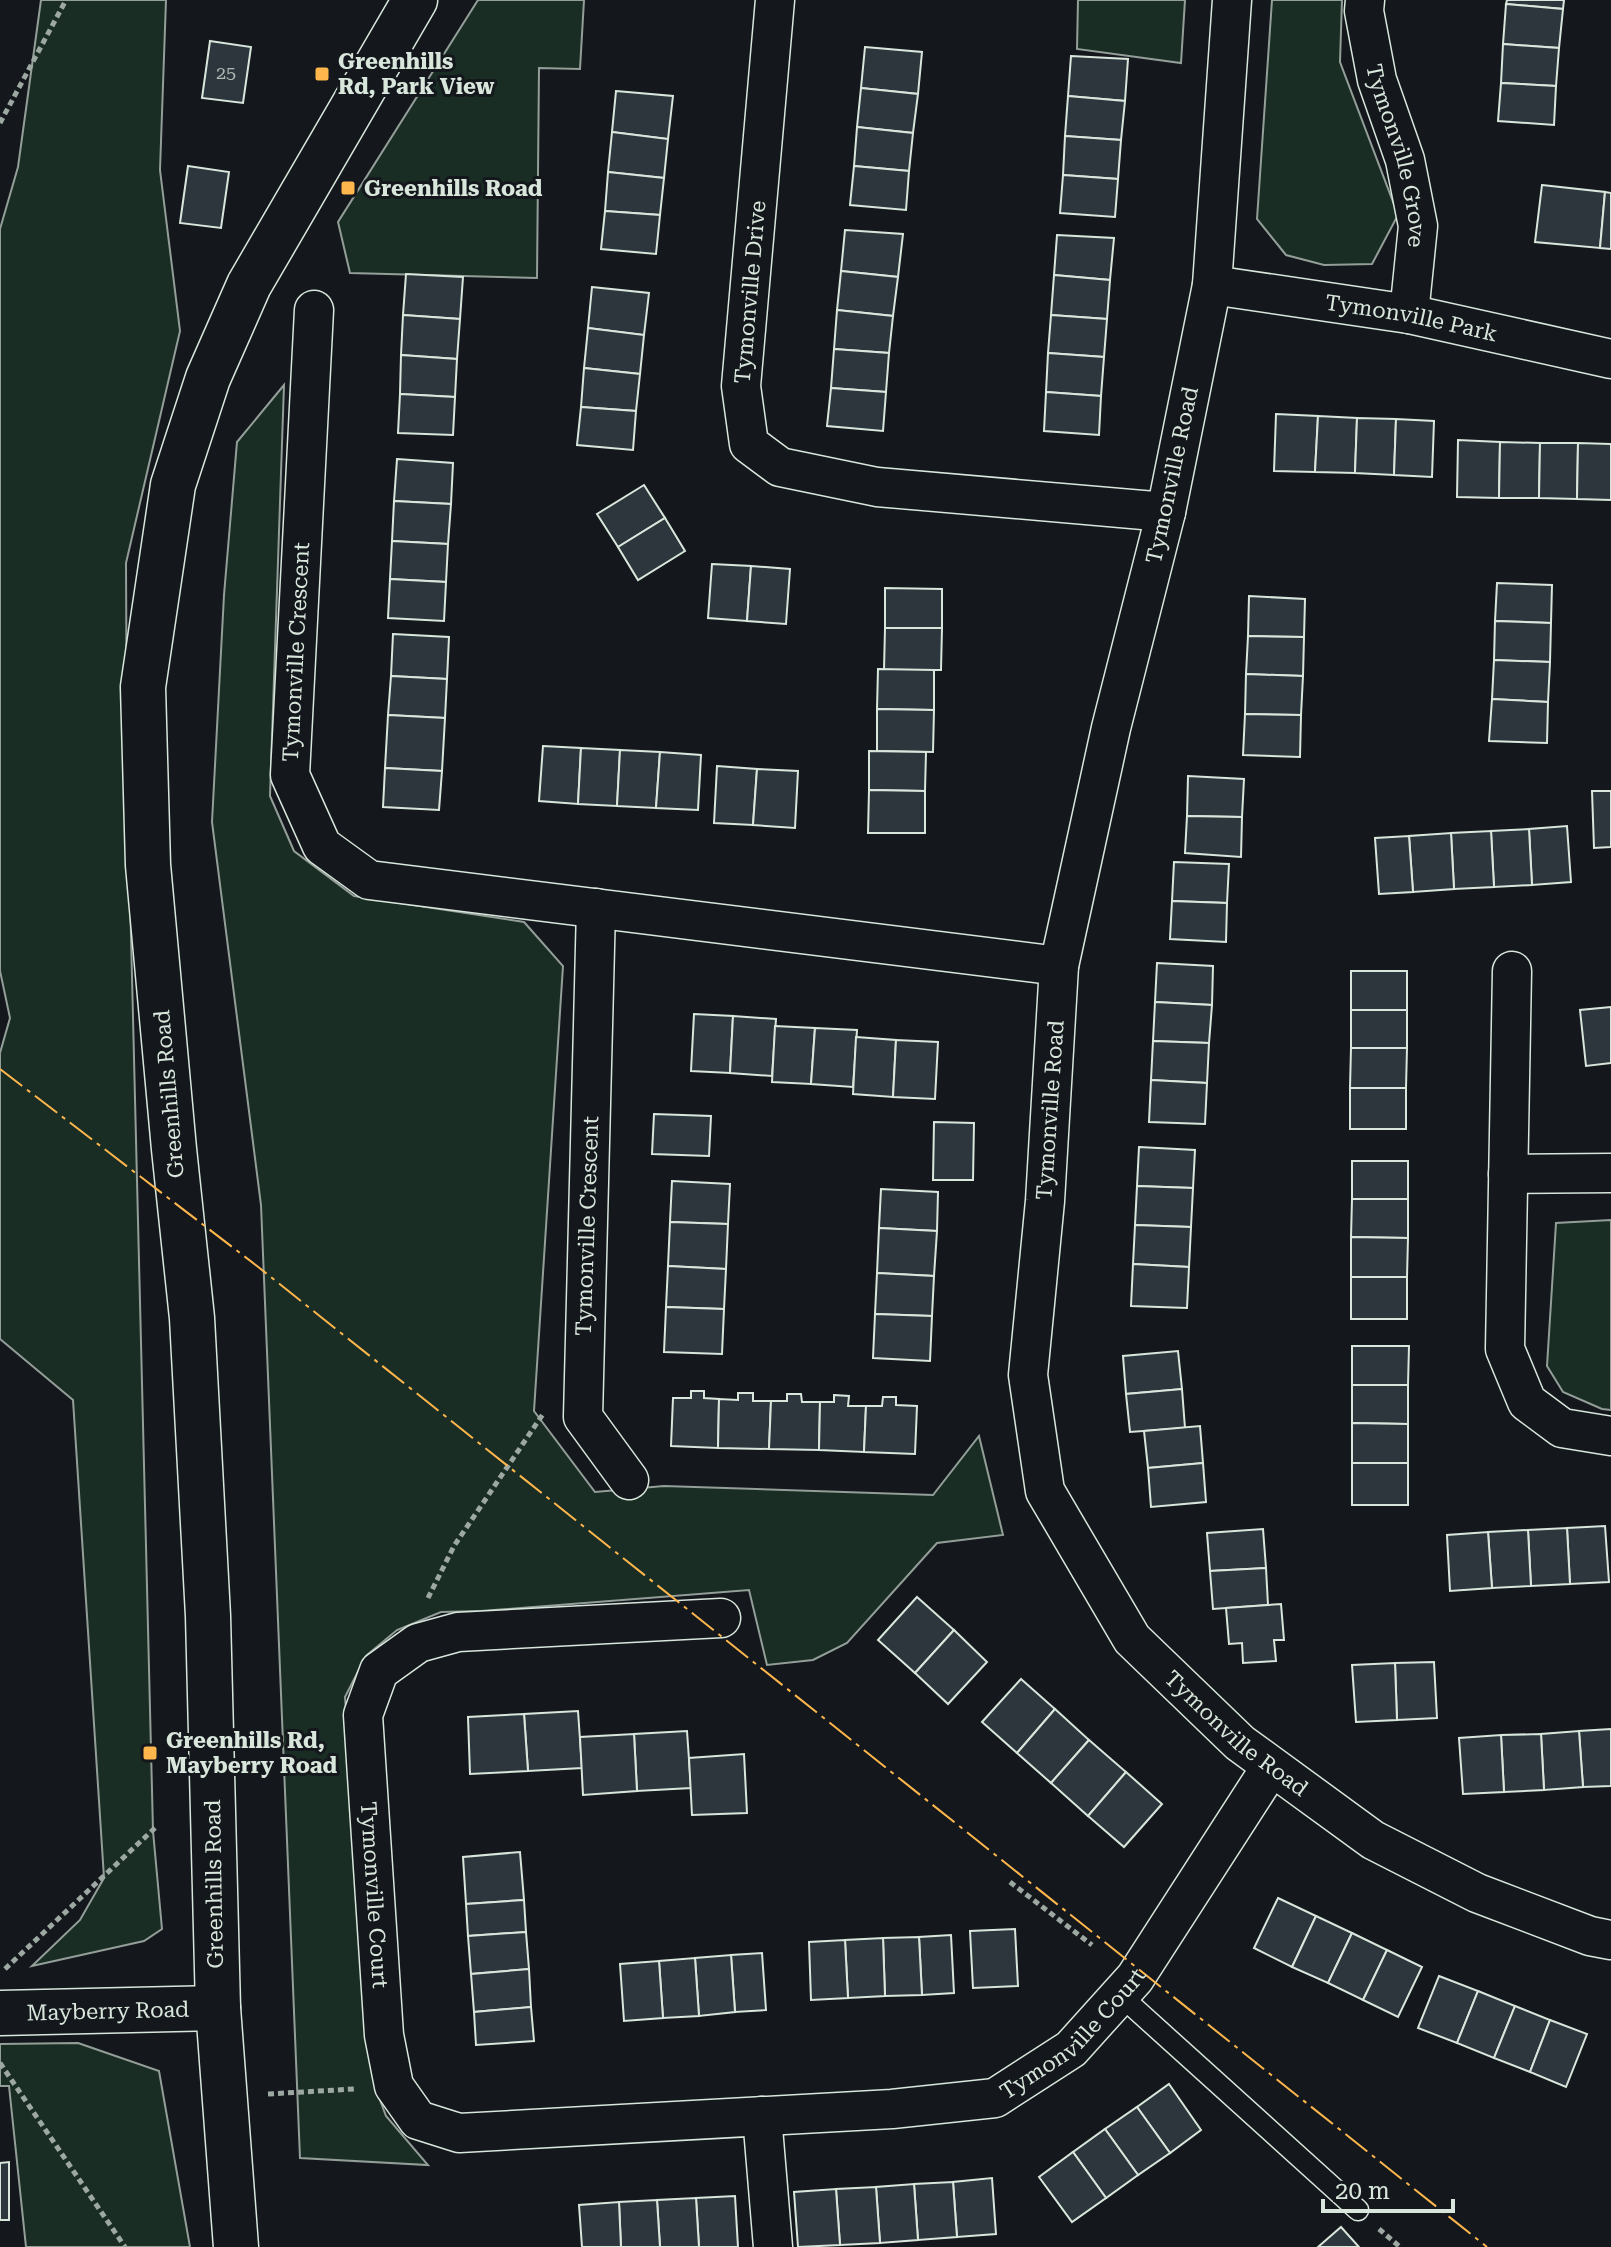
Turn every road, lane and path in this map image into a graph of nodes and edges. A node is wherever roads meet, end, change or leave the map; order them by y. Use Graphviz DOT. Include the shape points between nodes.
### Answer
graph roads {
  1 [pos="66,0"];
  2 [pos="415,0"];
  3 [pos="775,0"];
  4 [pos="1232,0"];
  5 [pos="1365,0"];
  6 [pos="0,123"];
  7 [pos="1212,285"];
  8 [pos="314,310"];
  9 [pos="1409,314"];
  10 [pos="1611,359"];
  11 [pos="1166,512"];
  12 [pos="596,908"];
  13 [pos="1059,966"];
  14 [pos="1512,971"];
  15 [pos="1611,1173"];
  16 [pos="1508,1174"];
  17 [pos="583,1382"];
  18 [pos="1611,1436"];
  19 [pos="629,1480"];
  20 [pos="428,1599"];
  21 [pos="721,1618"];
  22 [pos="1271,1767"];
  23 [pos="157,1826"];
  24 [pos="1010,1882"];
  25 [pos="1611,1940"];
  26 [pos="1092,1945"];
  27 [pos="1,1993"];
  28 [pos="1120,1995"];
  29 [pos="218,2008"];
  30 [pos="0,2063"];
  31 [pos="363,2089"];
  32 [pos="253,2094"];
  33 [pos="762,2116"];
  34 [pos="1358,2210"];
  35 [pos="125,2247"];
  36 [pos="236,2247"];
  37 [pos="773,2247"];
  1 -- 6 [label="path"];
  2 -- 29 [label="main road, Greenhills Road" via="249,285 208,378 173,485 143,687 148,865 192,1318 208,1616"];
  3 -- 11 [label="street, Tymonville Drive" via="741,386 749,444 780,467 877,487"];
  4 -- 7 [label="street, Tymonville Road"];
  5 -- 9 [label="street, Tymonville Grove" via="1377,80 1405,160 1418,226"];
  7 -- 9 [label="street, Tymonville Park"];
  7 -- 11 [label="street, Tymonville Road"];
  8 -- 12 [label="street, Tymonville Crescent" via="290,775 322,846 369,880"];
  9 -- 10 [label="street, Tymonville Park"];
  11 -- 13 [label="street, Tymonville Road"];
  12 -- 13 [label="street, Tymonville Crescent"];
  12 -- 17 [label="street, Tymonville Crescent"];
  13 -- 22 [label="street, Tymonville Road" via="1028,1375 1045,1491 1132,1639"];
  14 -- 16 [label="street"];
  15 -- 16 [label="street"];
  16 -- 18 [label="street" via="1505,1349 1527,1402 1562,1428"];
  17 -- 19 [label="street, Tymonville Crescent" via="583,1417"];
  17 -- 20 [label="path" via="539,1417 454,1546"];
  21 -- 33 [label="street, Tymonville Court" via="458,1632 418,1643 379,1671 363,1715 384,2035 394,2086 418,2120 459,2133"];
  22 -- 25 [label="street, Tymonville Road" via="1386,1847 1477,1893"];
  22 -- 28 [label="street, Tymonville Court"];
  23 -- 27 [label="path"];
  24 -- 26 [label="path"];
  27 -- 29 [label="main road, Mayberry Road"];
  28 -- 33 [label="street, Tymonville Court" via="1071,2049 995,2098"];
  28 -- 34 [label="lane"];
  29 -- 36 [label="main road, Greenhills Road"];
  30 -- 35 [label="path"];
  31 -- 32 [label="path"];
  33 -- 37 [label="street"];
}
